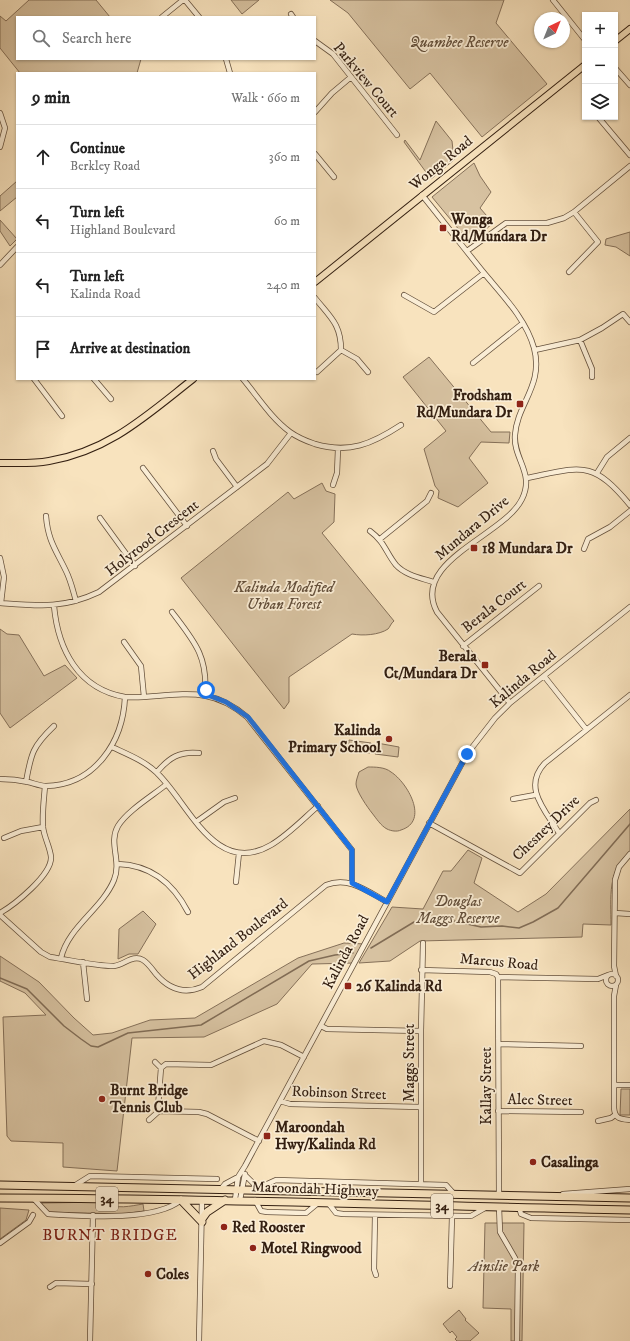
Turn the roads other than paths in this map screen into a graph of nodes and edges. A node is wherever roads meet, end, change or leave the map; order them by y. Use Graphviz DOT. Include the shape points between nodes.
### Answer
graph roads {
  1 [pos="184,0"];
  2 [pos="554,0"];
  3 [pos="163,16"];
  4 [pos="198,16"];
  5 [pos="630,29"];
  6 [pos="582,36"];
  7 [pos="618,39"];
  8 [pos="316,42"];
  9 [pos="226,60"];
  10 [pos="582,67"];
  11 [pos="618,71"];
  12 [pos="230,72"];
  13 [pos="352,77"];
  14 [pos="630,85"];
  15 [pos="316,111"];
  16 [pos="0,113"];
  17 [pos="601,120"];
  18 [pos="397,135"];
  19 [pos="0,147"];
  20 [pos="316,155"];
  21 [pos="630,155"];
  22 [pos="630,166"];
  23 [pos="334,177"];
  24 [pos="422,195"];
  25 [pos="574,212"];
  26 [pos="16,248"];
  27 [pos="467,251"];
  28 [pos="0,264"];
  29 [pos="484,272"];
  30 [pos="569,272"];
  31 [pos="316,281"];
  32 [pos="404,295"];
  33 [pos="316,299"];
  34 [pos="630,322"];
  35 [pos="523,323"];
  36 [pos="580,340"];
  37 [pos="341,350"];
  38 [pos="535,350"];
  39 [pos="473,363"];
  40 [pos="317,372"];
  41 [pos="368,372"];
  42 [pos="592,378"];
  43 [pos="35,380"];
  44 [pos="95,380"];
  45 [pos="192,380"];
  46 [pos="244,380"];
  47 [pos="110,399"];
  48 [pos="62,416"];
  49 [pos="401,425"];
  50 [pos="291,433"];
  51 [pos="630,438"];
  52 [pos="338,449"];
  53 [pos="213,451"];
  54 [pos="0,463"];
  55 [pos="143,468"];
  56 [pos="597,473"];
  57 [pos="527,478"];
  58 [pos="333,485"];
  59 [pos="237,487"];
  60 [pos="431,493"];
  61 [pos="630,505"];
  62 [pos="630,511"];
  63 [pos="46,516"];
  64 [pos="100,518"];
  65 [pos="187,526"];
  66 [pos="370,531"];
  67 [pos="380,538"];
  68 [pos="584,549"];
  69 [pos="0,558"];
  70 [pos="135,566"];
  71 [pos="433,582"];
  72 [pos="539,586"];
  73 [pos="76,601"];
  74 [pos="1,603"];
  75 [pos="54,606"];
  76 [pos="630,607"];
  77 [pos="172,612"];
  78 [pos="124,642"];
  79 [pos="463,646"];
  80 [pos="544,676"];
  81 [pos="205,694"];
  82 [pos="630,695"];
  83 [pos="125,697"];
  84 [pos="144,697"];
  85 [pos="510,703"];
  86 [pos="54,726"];
  87 [pos="586,729"];
  88 [pos="112,746"];
  89 [pos="199,753"];
  90 [pos="157,772"];
  91 [pos="0,779"];
  92 [pos="26,782"];
  93 [pos="167,784"];
  94 [pos="44,786"];
  95 [pos="536,794"];
  96 [pos="235,798"];
  97 [pos="513,798"];
  98 [pos="596,800"];
  99 [pos="318,806"];
  100 [pos="196,822"];
  101 [pos="430,823"];
  102 [pos="43,827"];
  103 [pos="559,833"];
  104 [pos="4,838"];
  105 [pos="239,853"];
  106 [pos="630,854"];
  107 [pos="118,864"];
  108 [pos="236,882"];
  109 [pos="352,883"];
  110 [pos="387,902"];
  111 [pos="188,912"];
  112 [pos="615,913"];
  113 [pos="0,914"];
  114 [pos="630,914"];
  115 [pos="423,943"];
  116 [pos="61,958"];
  117 [pos="83,962"];
  118 [pos="614,966"];
  119 [pos="422,970"];
  120 [pos="609,975"];
  121 [pos="616,976"];
  122 [pos="498,977"];
  123 [pos="598,979"];
  124 [pos="608,985"];
  125 [pos="616,985"];
  126 [pos="614,996"];
  127 [pos="87,999"];
  128 [pos="321,1026"];
  129 [pos="421,1031"];
  130 [pos="498,1044"];
  131 [pos="581,1046"];
  132 [pos="304,1057"];
  133 [pos="155,1062"];
  134 [pos="162,1068"];
  135 [pos="615,1085"];
  136 [pos="630,1085"];
  137 [pos="280,1101"];
  138 [pos="421,1107"];
  139 [pos="159,1111"];
  140 [pos="498,1111"];
  141 [pos="581,1112"];
  142 [pos="615,1115"];
  143 [pos="149,1120"];
  144 [pos="630,1120"];
  145 [pos="598,1121"];
  146 [pos="259,1141"];
  147 [pos="245,1166"];
  148 [pos="245,1175"];
  149 [pos="238,1177"];
  150 [pos="167,1178"];
  151 [pos="217,1179"];
  152 [pos="421,1184"];
  153 [pos="0,1185"];
  154 [pos="74,1186"];
  155 [pos="167,1188"];
  156 [pos="202,1189"];
  157 [pos="221,1189"];
  158 [pos="630,1189"];
  159 [pos="239,1190"];
  160 [pos="260,1190"];
  161 [pos="455,1195"];
  162 [pos="499,1195"];
  163 [pos="550,1196"];
  164 [pos="33,1198"];
  165 [pos="630,1198"];
  166 [pos="2,1199"];
  167 [pos="181,1200"];
  168 [pos="202,1200"];
  169 [pos="225,1200"];
  170 [pos="238,1200"];
  171 [pos="254,1200"];
  172 [pos="318,1203"];
  173 [pos="329,1204"];
  174 [pos="486,1207"];
  175 [pos="499,1207"];
  176 [pos="519,1208"];
  177 [pos="630,1210"];
  178 [pos="33,1215"];
  179 [pos="93,1215"];
  180 [pos="375,1215"];
  181 [pos="452,1216"];
  182 [pos="202,1220"];
  183 [pos="630,1220"];
  184 [pos="0,1243"];
  185 [pos="376,1275"];
  186 [pos="92,1284"];
  187 [pos="450,1286"];
  188 [pos="50,1287"];
  189 [pos="90,1341"];
  190 [pos="199,1341"];
  191 [pos="517,1341"];
  1 -- 3 [label="street"];
  1 -- 4 [label="street"];
  2 -- 6 [label="street"];
  5 -- 7 [label="main road"];
  8 -- 13 [label="street, Parkview Court" via="333,54"];
  9 -- 12 [label="street"];
  10 -- 24 [label="main road, Wonga Road"];
  11 -- 14 [label="street"];
  13 -- 15 [label="street" via="332,93"];
  13 -- 18 [label="street, Parkview Court"];
  16 -- 19 [label="street" via="5,128"];
  17 -- 21 [label="street"];
  20 -- 23 [label="street"];
  22 -- 25 [label="street"];
  24 -- 27 [label="street"];
  24 -- 31 [label="main road, Wonga Road"];
  25 -- 27 [label="street" via="551,222 506,223"];
  25 -- 30 [label="street" via="598,242"];
  26 -- 28 [label="street"];
  27 -- 29 [label="street"];
  29 -- 32 [label="street" via="434,312"];
  29 -- 35 [label="street"];
  33 -- 37 [label="street" via="338,327"];
  34 -- 36 [label="street" via="623,314"];
  35 -- 38 [label="street"];
  35 -- 39 [label="street"];
  36 -- 38 [label="street"];
  36 -- 42 [label="street" via="592,369"];
  37 -- 40 [label="street"];
  37 -- 41 [label="street" via="357,359"];
  38 -- 57 [label="street" via="534,382 517,422 515,438"];
  43 -- 48 [label="street"];
  44 -- 47 [label="street"];
  45 -- 54 [label="main road" via="130,428 96,448 48,461"];
  46 -- 50 [label="street" via="274,418"];
  49 -- 52 [label="street" via="371,443"];
  50 -- 52 [label="street" via="306,441"];
  50 -- 59 [label="street, Holyrood Crescent" via="267,464"];
  51 -- 56 [label="street" via="607,457"];
  52 -- 58 [label="street"];
  53 -- 59 [label="street" via="216,460"];
  55 -- 65 [label="street"];
  56 -- 57 [label="street" via="573,469"];
  56 -- 61 [label="street" via="612,483"];
  57 -- 71 [label="street, Mundara Drive" via="525,492 517,507 443,568"];
  59 -- 65 [label="street, Holyrood Crescent"];
  60 -- 67 [label="street" via="427,501"];
  62 -- 68 [label="street" via="610,528 588,539"];
  63 -- 73 [label="street" via="48,535 66,571"];
  64 -- 70 [label="street"];
  65 -- 70 [label="street, Holyrood Crescent"];
  66 -- 67 [label="street"];
  67 -- 71 [label="street" via="397,566 405,572"];
  69 -- 74 [label="street" via="4,578"];
  70 -- 73 [label="street, Holyrood Crescent" via="99,592"];
  71 -- 79 [label="street, Mundara Drive" via="434,607"];
  72 -- 79 [label="street, Berala Court"];
  73 -- 75 [label="street, Holyrood Crescent"];
  74 -- 75 [label="street, Holyrood Crescent"];
  75 -- 83 [label="street" via="60,642 73,665 97,686"];
  76 -- 80 [label="street, Kalinda Road"];
  77 -- 81 [label="street" via="201,655 206,677"];
  78 -- 84 [label="street" via="141,666"];
  79 -- 85 [label="street, Mundara Drive"];
  80 -- 85 [label="street, Kalinda Road"];
  80 -- 87 [label="street"];
  81 -- 84 [label="street"];
  81 -- 99 [label="street" via="226,702 248,717"];
  82 -- 87 [label="street"];
  83 -- 84 [label="street"];
  83 -- 88 [label="street" via="120,730"];
  85 -- 101 [label="street, Kalinda Road" via="467,754"];
  86 -- 92 [label="street" via="32,751"];
  87 -- 95 [label="street" via="540,768 536,778"];
  88 -- 90 [label="street"];
  88 -- 94 [label="street" via="91,770 61,784"];
  89 -- 90 [label="street" via="178,754"];
  90 -- 93 [label="street"];
  91 -- 92 [label="street"];
  92 -- 94 [label="street"];
  93 -- 100 [label="street"];
  93 -- 107 [label="street" via="124,819 117,828 114,837"];
  94 -- 102 [label="street"];
  95 -- 97 [label="street"];
  95 -- 103 [label="street"];
  96 -- 100 [label="street" via="224,802"];
  98 -- 103 [label="street, Chesney Drive" via="590,802"];
  99 -- 105 [label="street" via="271,845"];
  99 -- 109 [label="street" via="352,850"];
  100 -- 105 [label="street" via="215,843"];
  101 -- 103 [label="street, Chesney Drive" via="520,873"];
  101 -- 110 [label="street, Kalinda Road"];
  102 -- 104 [label="street" via="21,831"];
  102 -- 113 [label="street" via="51,857 49,866 27,893"];
  105 -- 108 [label="street"];
  106 -- 112 [label="street" via="619,868 615,880"];
  107 -- 111 [label="street" via="142,868 159,876 177,893"];
  107 -- 116 [label="street" via="108,891 68,941"];
  109 -- 110 [label="street, Highland Boulevard"];
  109 -- 117 [label="street, Highland Boulevard" via="334,882 326,885 197,989 184,991 170,986 141,959 134,958 115,966"];
  110 -- 128 [label="street, Kalinda Road"];
  112 -- 114 [label="street"];
  112 -- 118 [label="street"];
  113 -- 116 [label="street, Highland Boulevard" via="2,919 41,952 50,957"];
  115 -- 119 [label="street, Maggs Street"];
  116 -- 117 [label="street, Highland Boulevard"];
  117 -- 127 [label="street"];
  118 -- 120 [label="street"];
  118 -- 121 [label="street"];
  119 -- 122 [label="street, Marcus Road" via="490,972"];
  119 -- 129 [label="street, Maggs Street"];
  120 -- 121 [label="street"];
  120 -- 123 [label="street, Marcus Road"];
  120 -- 124 [label="street" via="606,979"];
  121 -- 125 [label="street"];
  122 -- 123 [label="street, Marcus Road"];
  122 -- 130 [label="street, Kallay Street"];
  123 -- 124 [label="street, Marcus Road"];
  124 -- 125 [label="street"];
  124 -- 126 [label="street"];
  125 -- 126 [label="street"];
  126 -- 135 [label="street"];
  128 -- 129 [label="street" via="327,1029"];
  128 -- 132 [label="street, Kalinda Road"];
  129 -- 138 [label="street, Maggs Street"];
  130 -- 131 [label="street"];
  130 -- 140 [label="street, Kallay Street"];
  132 -- 134 [label="street" via="281,1044 264,1041 211,1065 166,1064"];
  132 -- 137 [label="street, Kalinda Road"];
  133 -- 134 [label="street"];
  134 -- 139 [label="street"];
  135 -- 136 [label="street"];
  135 -- 142 [label="street"];
  137 -- 138 [label="street, Robinson Street" via="290,1104"];
  137 -- 146 [label="street, Kalinda Road"];
  138 -- 152 [label="street, Maggs Street"];
  139 -- 143 [label="street"];
  139 -- 146 [label="street" via="207,1114"];
  140 -- 141 [label="street, Alec Street"];
  140 -- 162 [label="street, Kallay Street"];
  142 -- 144 [label="street" via="620,1119"];
  142 -- 145 [label="street"];
  146 -- 147 [label="street, Kalinda Road"];
  147 -- 148 [label="street, Kalinda Road"];
  147 -- 149 [label="street, Kalinda Road"];
  148 -- 159 [label="street, Kalinda Road"];
  148 -- 160 [label="street"];
  149 -- 157 [label="street"];
  149 -- 159 [label="street, Kalinda Road"];
  150 -- 151 [label="street"];
  150 -- 154 [label="street" via="90,1176"];
  150 -- 155 [label="street"];
  152 -- 160 [label="street" via="276,1180"];
  152 -- 161 [label="street" via="446,1184"];
  153 -- 154 [label="highway, Maroondah Highway / 34"];
  154 -- 155 [label="highway, Maroondah Highway / 34"];
  155 -- 156 [label="highway, Maroondah Highway / 34"];
  156 -- 157 [label="highway, Maroondah Highway / 34"];
  156 -- 168 [label="highway"];
  157 -- 159 [label="highway, Maroondah Highway / 34"];
  158 -- 163 [label="street"];
  159 -- 160 [label="highway, Maroondah Highway / 34"];
  159 -- 170 [label="street, Kalinda Road"];
  160 -- 161 [label="highway, Maroondah Highway / 34"];
  161 -- 162 [label="highway, Maroondah Highway / 34"];
  162 -- 163 [label="highway, Maroondah Highway / 34"];
  162 -- 175 [label="highway"];
  163 -- 165 [label="highway, Maroondah Highway / 34"];
  164 -- 166 [label="highway, Maroondah Highway / 34"];
  164 -- 167 [label="highway, Maroondah Highway / 34"];
  164 -- 179 [label="street" via="48,1214"];
  167 -- 168 [label="highway, Maroondah Highway / 34"];
  167 -- 179 [label="street" via="163,1211 123,1216"];
  167 -- 182 [label="highway"];
  168 -- 169 [label="highway, Maroondah Highway / 34"];
  168 -- 182 [label="street"];
  169 -- 170 [label="highway, Maroondah Highway / 34"];
  169 -- 182 [label="highway" via="207,1212"];
  170 -- 171 [label="highway, Maroondah Highway / 34"];
  171 -- 172 [label="highway, Maroondah Highway / 34"];
  171 -- 172 [label="street" via="261,1210 266,1212 306,1213"];
  172 -- 173 [label="highway, Maroondah Highway / 34"];
  173 -- 174 [label="highway, Maroondah Highway / 34"];
  173 -- 180 [label="street" via="336,1213"];
  174 -- 175 [label="highway, Maroondah Highway / 34"];
  174 -- 181 [label="street" via="471,1216"];
  175 -- 176 [label="highway, Maroondah Highway / 34"];
  175 -- 191 [label="street" via="500,1232 518,1267"];
  176 -- 177 [label="highway, Maroondah Highway / 34"];
  176 -- 183 [label="street" via="521,1214 532,1218"];
  178 -- 184 [label="street" via="29,1222"];
  179 -- 186 [label="street"];
  180 -- 181 [label="street"];
  180 -- 185 [label="street"];
  181 -- 187 [label="street"];
  182 -- 190 [label="street"];
  186 -- 188 [label="street" via="56,1283"];
  186 -- 189 [label="street"];
}
